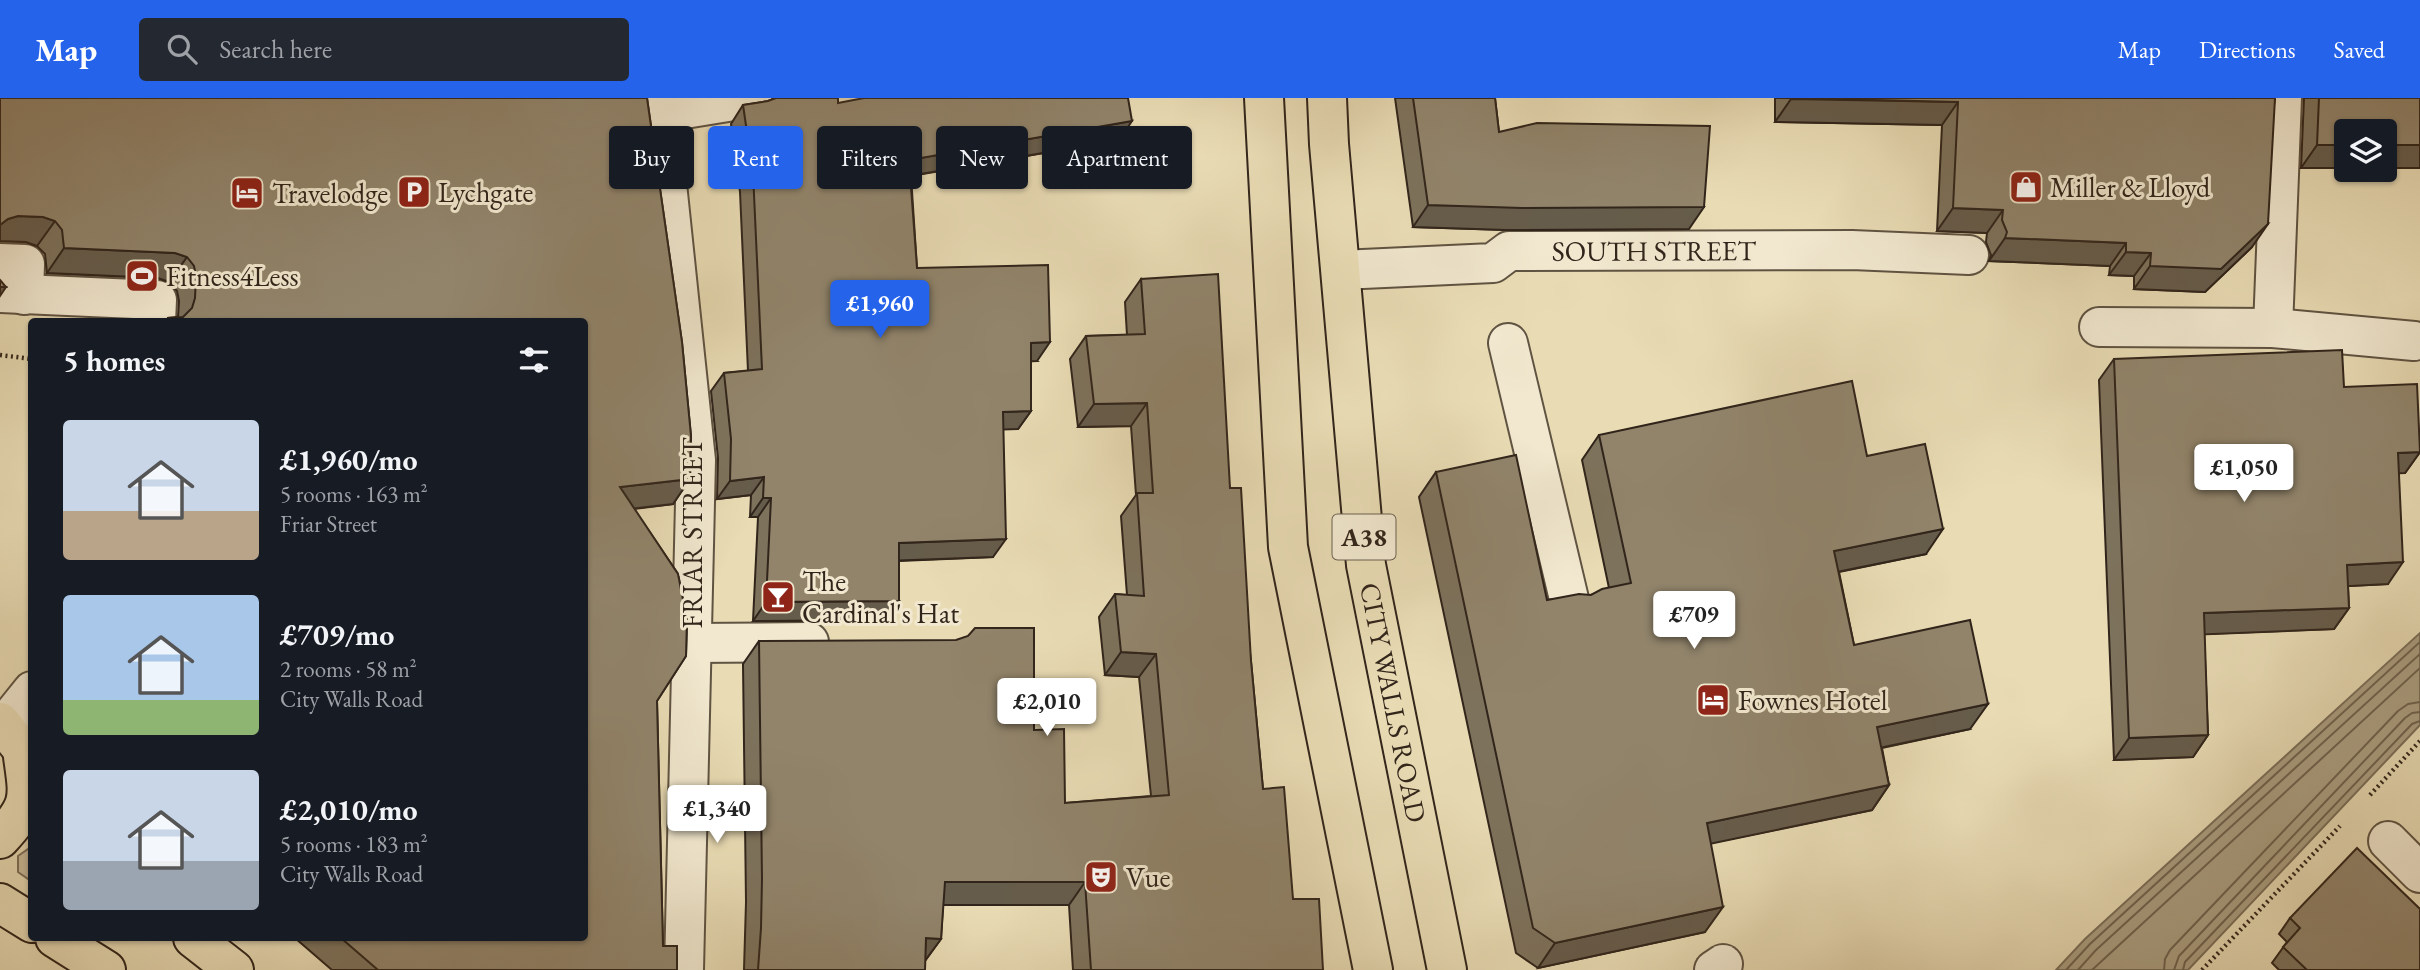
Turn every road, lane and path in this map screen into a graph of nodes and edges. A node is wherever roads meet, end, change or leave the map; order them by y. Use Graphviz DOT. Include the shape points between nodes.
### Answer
graph roads {
  1 [pos="752,98"];
  2 [pos="1264,98"];
  3 [pos="1327,98"];
  4 [pos="2282,98"];
  5 [pos="659,106"];
  6 [pos="1969,255"];
  7 [pos="0,263"];
  8 [pos="1341,270"];
  9 [pos="12,294"];
  10 [pos="156,318"];
  11 [pos="2099,327"];
  12 [pos="2273,328"];
  13 [pos="2414,341"];
  14 [pos="1508,343"];
  15 [pos="0,355"];
  16 [pos="28,358"];
  17 [pos="1569,599"];
  18 [pos="844,642"];
  19 [pos="692,643"];
  20 [pos="661,694"];
  21 [pos="28,702"];
  22 [pos="690,718"];
  23 [pos="14,740"];
  24 [pos="2420,741"];
  25 [pos="2360,804"];
  26 [pos="2342,825"];
  27 [pos="0,839"];
  28 [pos="2388,841"];
  29 [pos="2420,873"];
  30 [pos="0,903"];
  31 [pos="28,920"];
  32 [pos="60,941"];
  33 [pos="197,941"];
  34 [pos="106,970"];
  35 [pos="234,970"];
  36 [pos="684,970"];
  37 [pos="1373,970"];
  38 [pos="1447,970"];
  39 [pos="2202,970"];
  1 -- 5 [label="street"];
  2 -- 37 [label="main road, A38" via="1287,547"];
  3 -- 8 [label="main road, CITY WALLS ROAD / A38"];
  4 -- 12 [label="street"];
  5 -- 19 [label="street, FRIAR STREET" via="696,460"];
  6 -- 8 [label="street, SOUTH STREET" via="1852,250 1509,251 1493,263"];
  7 -- 9 [label="street" via="25,264"];
  8 -- 38 [label="main road, CITY WALLS ROAD / A38" via="1366,565"];
  9 -- 10 [label="street" via="157,300"];
  11 -- 12 [label="street"];
  12 -- 13 [label="street"];
  14 -- 17 [label="street"];
  15 -- 16 [label="path"];
  18 -- 19 [label="street"];
  19 -- 22 [label="street, FRIAR STREET"];
  20 -- 22 [label="street"];
  21 -- 23 [label="street"];
  22 -- 36 [label="street, FRIAR STREET"];
  23 -- 27 [label="main road" via="28,795 21,816"];
  24 -- 25 [label="path"];
  26 -- 39 [label="path"];
  28 -- 29 [label="street"];
  30 -- 31 [label="main road"];
  32 -- 34 [label="main road"];
  33 -- 35 [label="main road"];
}
